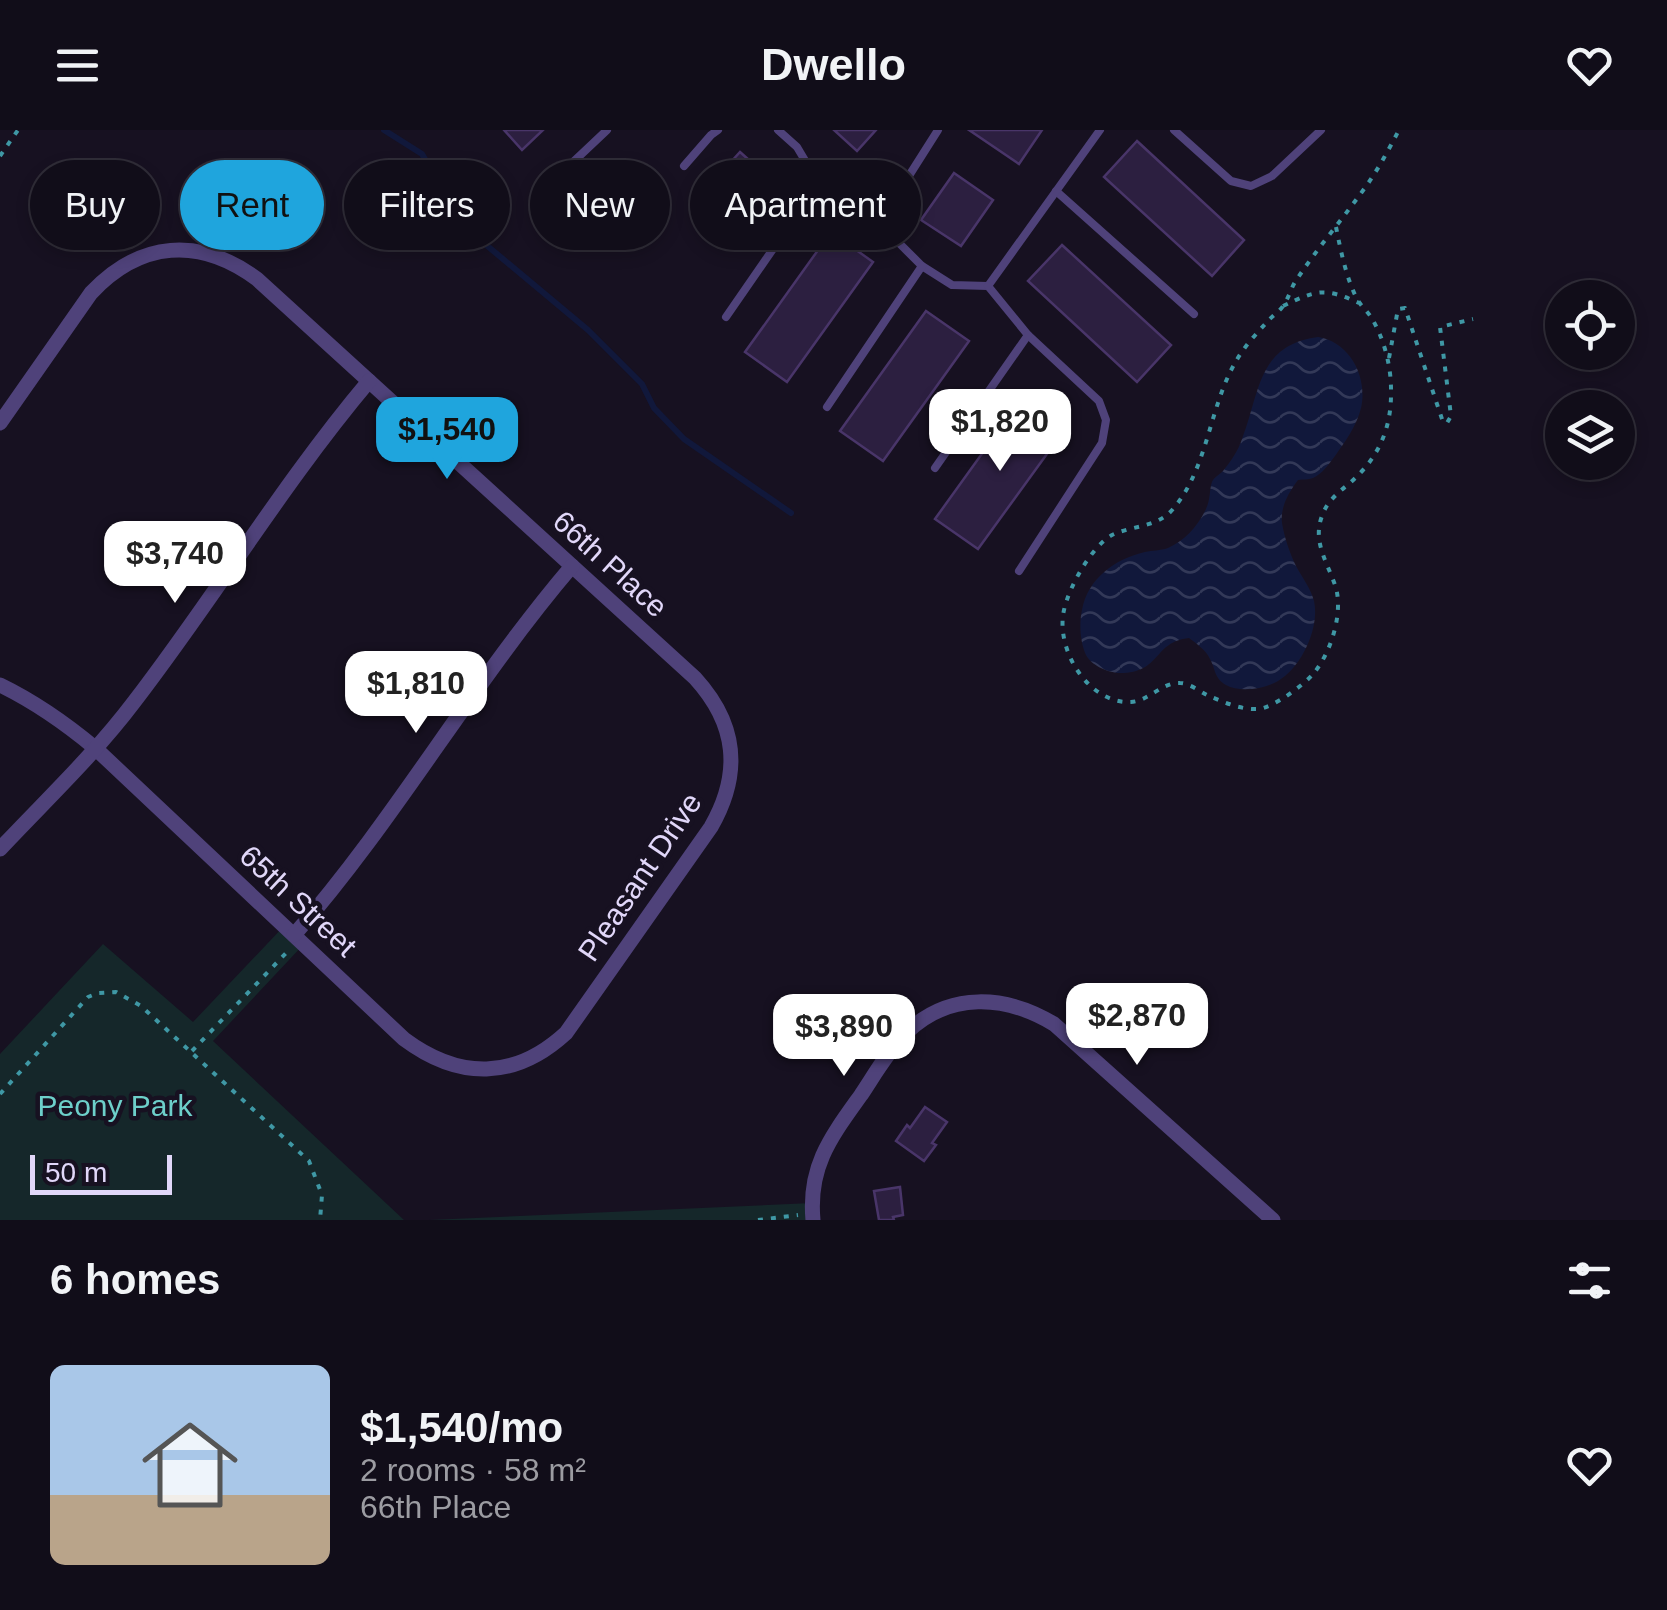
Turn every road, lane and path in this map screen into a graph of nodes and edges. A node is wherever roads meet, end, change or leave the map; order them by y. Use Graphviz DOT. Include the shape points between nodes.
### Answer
graph roads {
  1 [pos="18,130"];
  2 [pos="607,130"];
  3 [pos="718,130"];
  4 [pos="778,130"];
  5 [pos="938,130"];
  6 [pos="1100,130"];
  7 [pos="1174,130"];
  8 [pos="1321,130"];
  9 [pos="1400,130"];
  10 [pos="0,156"];
  11 [pos="575,160"];
  12 [pos="805,160"];
  13 [pos="919,160"];
  14 [pos="684,166"];
  15 [pos="1056,191"];
  16 [pos="1336,227"];
  17 [pos="771,250"];
  18 [pos="906,250"];
  19 [pos="922,266"];
  20 [pos="988,286"];
  21 [pos="1358,302"];
  22 [pos="1283,306"];
  23 [pos="1194,314"];
  24 [pos="726,317"];
  25 [pos="1473,319"];
  26 [pos="1028,335"];
  27 [pos="1388,362"];
  28 [pos="369,381"];
  29 [pos="827,407"];
  30 [pos="0,423"];
  31 [pos="935,468"];
  32 [pos="572,566"];
  33 [pos="1019,571"];
  34 [pos="0,685"];
  35 [pos="95,748"];
  36 [pos="731,756"];
  37 [pos="0,849"];
  38 [pos="296,937"];
  39 [pos="576,1021"];
  40 [pos="192,1052"];
  41 [pos="0,1094"];
  42 [pos="813,1216"];
  43 [pos="318,1219"];
  44 [pos="758,1220"];
  45 [pos="1273,1220"];
  1 -- 10 [label="path"];
  2 -- 11 [label="lane"];
  3 -- 14 [label="lane"];
  4 -- 12 [label="lane"];
  5 -- 13 [label="lane"];
  6 -- 15 [label="lane"];
  7 -- 8 [label="lane" via="1231,180 1251,186 1272,176"];
  9 -- 16 [label="path"];
  15 -- 20 [label="lane"];
  15 -- 23 [label="lane"];
  16 -- 21 [label="path"];
  16 -- 22 [label="path"];
  17 -- 24 [label="lane"];
  18 -- 19 [label="lane"];
  19 -- 20 [label="lane" via="952,285"];
  19 -- 29 [label="lane"];
  20 -- 26 [label="lane"];
  21 -- 22 [label="path" via="1315,292"];
  21 -- 27 [label="path"];
  22 -- 27 [label="path" via="1234,364 1177,504 1152,524 1111,536 1072,588 1063,612 1069,655 1101,693 1131,702 1180,683 1260,710 1314,672 1337,616 1337,591 1318,534 1322,516 1383,444 1390,414"];
  25 -- 27 [label="path" via="1440,326 1447,423 1401,307"];
  26 -- 31 [label="lane"];
  26 -- 33 [label="lane" via="1099,401 1106,420 1102,442"];
  28 -- 30 [label="street, 66th Place" via="238,265 217,255 169,250 131,261 90,293"];
  28 -- 32 [label="street, 66th Place"];
  28 -- 35 [label="street"];
  32 -- 36 [label="street, 66th Place" via="709,694 722,715"];
  32 -- 38 [label="street" via="500,654"];
  34 -- 35 [label="street, 65th Street"];
  35 -- 37 [label="street"];
  35 -- 38 [label="street, 65th Street"];
  36 -- 39 [label="street, Pleasant Drive" via="729,786 711,827"];
  38 -- 39 [label="street, 65th Street" via="404,1039 443,1062 490,1070 511,1066 551,1046"];
  38 -- 40 [label="path"];
  40 -- 41 [label="path" via="142,1006 116,992 98,993"];
  40 -- 43 [label="path" via="309,1161 322,1195"];
  42 -- 44 [label="path"];
  42 -- 45 [label="street" via="821,1156 892,1050 926,1017 988,1001 1013,1004 1054,1024"];
}
